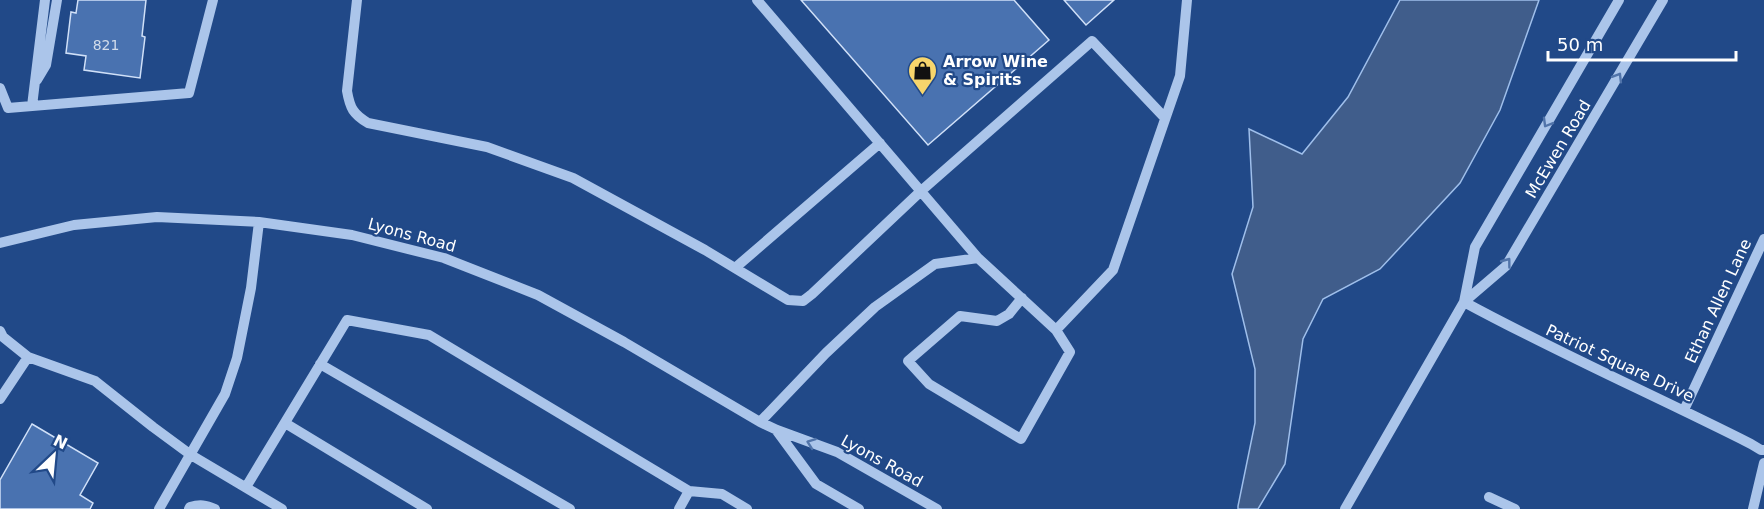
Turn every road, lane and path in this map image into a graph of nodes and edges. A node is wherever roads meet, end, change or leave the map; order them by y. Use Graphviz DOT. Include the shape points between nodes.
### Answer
graph roads {
  1 [pos="45,0"];
  2 [pos="57,0"];
  3 [pos="213,0"];
  4 [pos="357,0"];
  5 [pos="757,0"];
  6 [pos="1187,0"];
  7 [pos="1620,0"];
  8 [pos="1664,0"];
  9 [pos="34,86"];
  10 [pos="0,88"];
  11 [pos="32,106"];
  12 [pos="1165,118"];
  13 [pos="880,143"];
  14 [pos="921,191"];
  15 [pos="259,222"];
  16 [pos="1764,239"];
  17 [pos="0,243"];
  18 [pos="978,258"];
  19 [pos="735,268"];
  20 [pos="1022,298"];
  21 [pos="1464,302"];
  22 [pos="1056,330"];
  23 [pos="0,331"];
  24 [pos="28,357"];
  25 [pos="320,364"];
  26 [pos="0,399"];
  27 [pos="1684,410"];
  28 [pos="760,422"];
  29 [pos="285,423"];
  30 [pos="777,430"];
  31 [pos="191,454"];
  32 [pos="1763,455"];
  33 [pos="246,487"];
  34 [pos="688,491"];
  35 [pos="1489,497"];
  36 [pos="159,509"];
  37 [pos="189,509"];
  38 [pos="215,509"];
  39 [pos="282,509"];
  40 [pos="428,509"];
  41 [pos="570,509"];
  42 [pos="679,509"];
  43 [pos="747,509"];
  44 [pos="860,509"];
  45 [pos="937,509"];
  46 [pos="1345,509"];
  47 [pos="1515,509"];
  48 [pos="1754,509"];
  1 -- 9 [label="street"];
  2 -- 9 [label="street" via="46,65"];
  3 -- 11 [label="street" via="189,93"];
  4 -- 19 [label="street" via="347,91 349,105 357,116 368,123 486,147 573,178"];
  5 -- 13 [label="street"];
  6 -- 12 [label="street" via="1180,76"];
  7 -- 21 [label="street, McEwen Road, one-way" via="1475,247"];
  21 -- 8 [label="street, McEwen Road, one-way" via="1506,266"];
  9 -- 11 [label="street"];
  10 -- 11 [label="street" via="8,108"];
  12 -- 14 [label="street" via="1092,41"];
  12 -- 22 [label="street" via="1113,270"];
  13 -- 14 [label="street"];
  13 -- 19 [label="street"];
  14 -- 18 [label="street"];
  14 -- 19 [label="street" via="803,301 789,300"];
  15 -- 17 [label="street, Lyons Road" via="157,218 74,225"];
  15 -- 28 [label="street, Lyons Road" via="352,234 444,258 538,295"];
  15 -- 31 [label="street" via="237,358 225,394"];
  16 -- 27 [label="street, Ethan Allen Lane"];
  18 -- 20 [label="street"];
  18 -- 28 [label="street" via="935,264 876,308"];
  20 -- 22 [label="street"];
  20 -- 22 [label="street" via="997,321 960,316 908,361 928,384 1021,439 1070,352"];
  21 -- 27 [label="street, Patriot Square Drive"];
  21 -- 46 [label="street, McEwen Road"];
  23 -- 24 [label="street"];
  24 -- 26 [label="street"];
  24 -- 31 [label="street" via="95,381"];
  25 -- 29 [label="street"];
  25 -- 34 [label="street" via="347,320 429,335"];
  25 -- 41 [label="street"];
  27 -- 32 [label="street, Patriot Square Drive" via="1751,444"];
  28 -- 30 [label="street, Lyons Road"];
  29 -- 33 [label="street"];
  29 -- 40 [label="street"];
  30 -- 44 [label="street, Lyons Road" via="816,483"];
  45 -- 30 [label="street, Lyons Road, one-way" via="837,452"];
  31 -- 33 [label="street"];
  31 -- 36 [label="street"];
  32 -- 48 [label="street"];
  33 -- 39 [label="street"];
  34 -- 42 [label="street"];
  34 -- 43 [label="street" via="722,494"];
  35 -- 47 [label="street"];
  37 -- 38 [label="street" via="200,504"];
}
